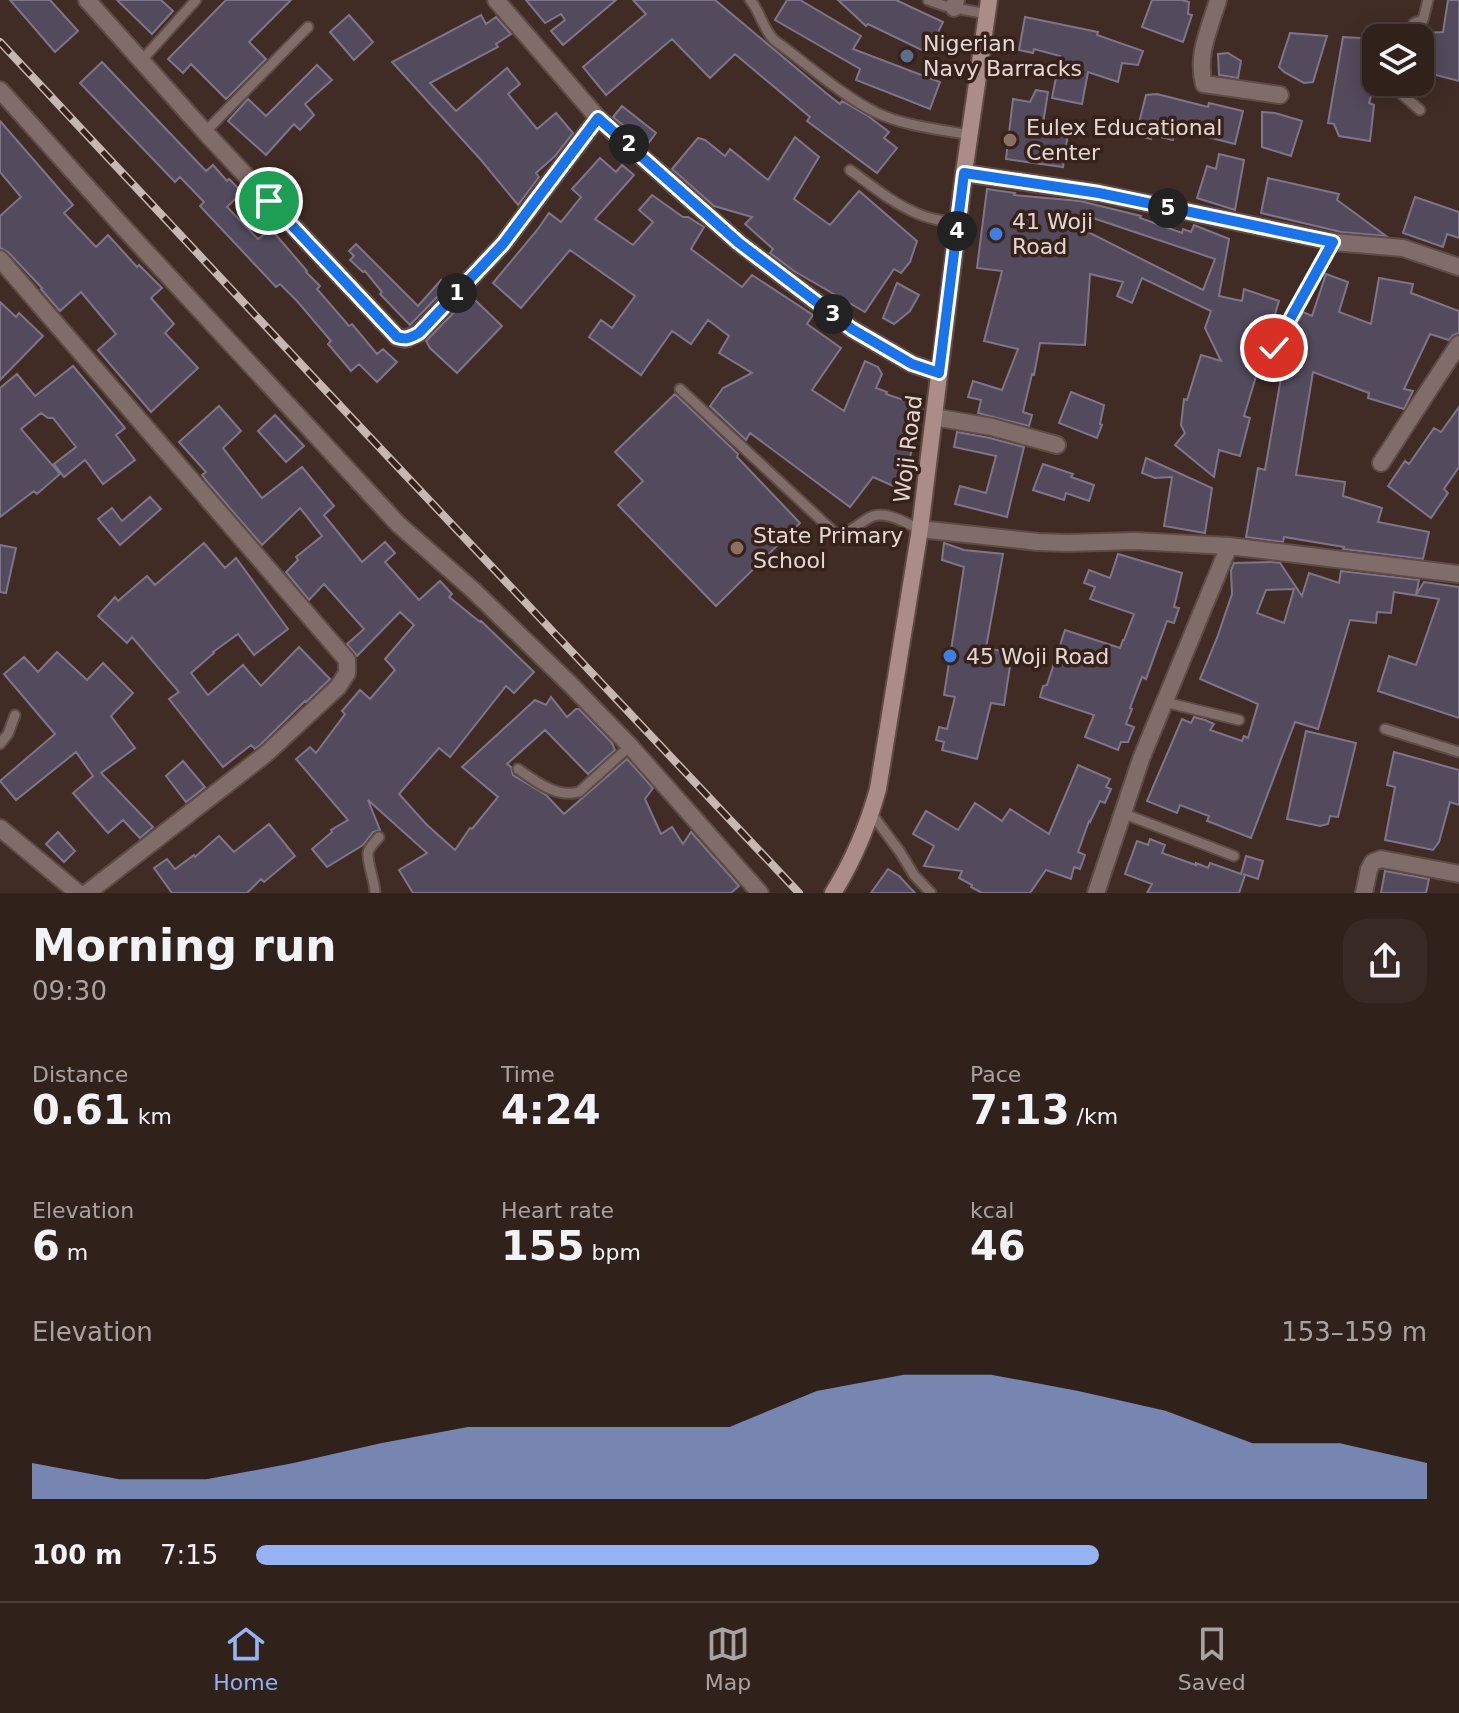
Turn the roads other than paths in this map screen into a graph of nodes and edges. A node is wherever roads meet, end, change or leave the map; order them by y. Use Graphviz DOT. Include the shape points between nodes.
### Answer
graph roads {
  1 [pos="87,0"];
  2 [pos="196,0"];
  3 [pos="496,0"];
  4 [pos="928,0"];
  5 [pos="1218,0"];
  6 [pos="1428,0"];
  7 [pos="754,1"];
  8 [pos="955,4"];
  9 [pos="988,7"];
  10 [pos="1414,24"];
  11 [pos="308,27"];
  12 [pos="142,60"];
  13 [pos="0,90"];
  14 [pos="1280,95"];
  15 [pos="1404,96"];
  16 [pos="1420,110"];
  17 [pos="598,118"];
  18 [pos="205,132"];
  19 [pos="969,135"];
  20 [pos="850,170"];
  21 [pos="964,173"];
  22 [pos="958,223"];
  23 [pos="1333,242"];
  24 [pos="0,259"];
  25 [pos="1459,267"];
  26 [pos="1459,344"];
  27 [pos="1274,348"];
  28 [pos="939,373"];
  29 [pos="680,389"];
  30 [pos="934,417"];
  31 [pos="1057,445"];
  32 [pos="1381,463"];
  33 [pos="920,529"];
  34 [pos="1229,546"];
  35 [pos="1459,574"];
  36 [pos="1164,702"];
  37 [pos="15,715"];
  38 [pos="1239,720"];
  39 [pos="1385,729"];
  40 [pos="0,744"];
  41 [pos="630,746"];
  42 [pos="1459,752"];
  43 [pos="518,769"];
  44 [pos="871,813"];
  45 [pos="1122,813"];
  46 [pos="0,828"];
  47 [pos="379,837"];
  48 [pos="1234,856"];
  49 [pos="1459,874"];
  50 [pos="78,893"];
  51 [pos="87,893"];
  52 [pos="375,893"];
  53 [pos="760,893"];
  54 [pos="833,893"];
  55 [pos="931,893"];
  56 [pos="1096,893"];
  57 [pos="1364,893"];
  1 -- 12 [label="street"];
  2 -- 12 [label="lane"];
  3 -- 17 [label="street"];
  4 -- 8 [label="lane"];
  5 -- 14 [label="street" via="1201,57 1204,84"];
  6 -- 10 [label="lane" via="1423,20"];
  7 -- 19 [label="lane" via="774,40 856,100 902,122"];
  8 -- 9 [label="lane"];
  9 -- 19 [label="main road, Woji Road"];
  11 -- 18 [label="lane"];
  12 -- 18 [label="street"];
  13 -- 41 [label="street" via="398,524 517,632"];
  15 -- 16 [label="lane"];
  17 -- 18 [label="street" via="503,244 419,333 405,339 397,337"];
  17 -- 28 [label="street" via="739,243 852,329 912,364"];
  19 -- 21 [label="main road, Woji Road"];
  20 -- 22 [label="lane" via="915,213"];
  21 -- 22 [label="main road, Woji Road"];
  21 -- 23 [label="street" via="1099,193"];
  22 -- 28 [label="main road, Woji Road"];
  23 -- 25 [label="street" via="1403,248"];
  23 -- 27 [label="lane"];
  24 -- 51 [label="street" via="347,660 347,673 338,687 267,753"];
  26 -- 32 [label="street"];
  28 -- 30 [label="main road, Woji Road"];
  29 -- 33 [label="lane" via="834,532 850,532 879,514"];
  30 -- 31 [label="street"];
  30 -- 33 [label="main road, Woji Road"];
  33 -- 34 [label="street" via="1038,542"];
  33 -- 44 [label="main road, Woji Road"];
  34 -- 35 [label="street"];
  34 -- 36 [label="street"];
  36 -- 38 [label="lane"];
  36 -- 45 [label="street"];
  37 -- 40 [label="lane"];
  39 -- 42 [label="lane"];
  41 -- 43 [label="lane" via="579,792 559,793"];
  41 -- 53 [label="street"];
  44 -- 54 [label="main road, Woji Road"];
  44 -- 55 [label="lane"];
  45 -- 48 [label="lane"];
  45 -- 56 [label="street"];
  46 -- 50 [label="street"];
  47 -- 52 [label="lane" via="368,851"];
  49 -- 57 [label="street" via="1381,859 1369,869"];
}
